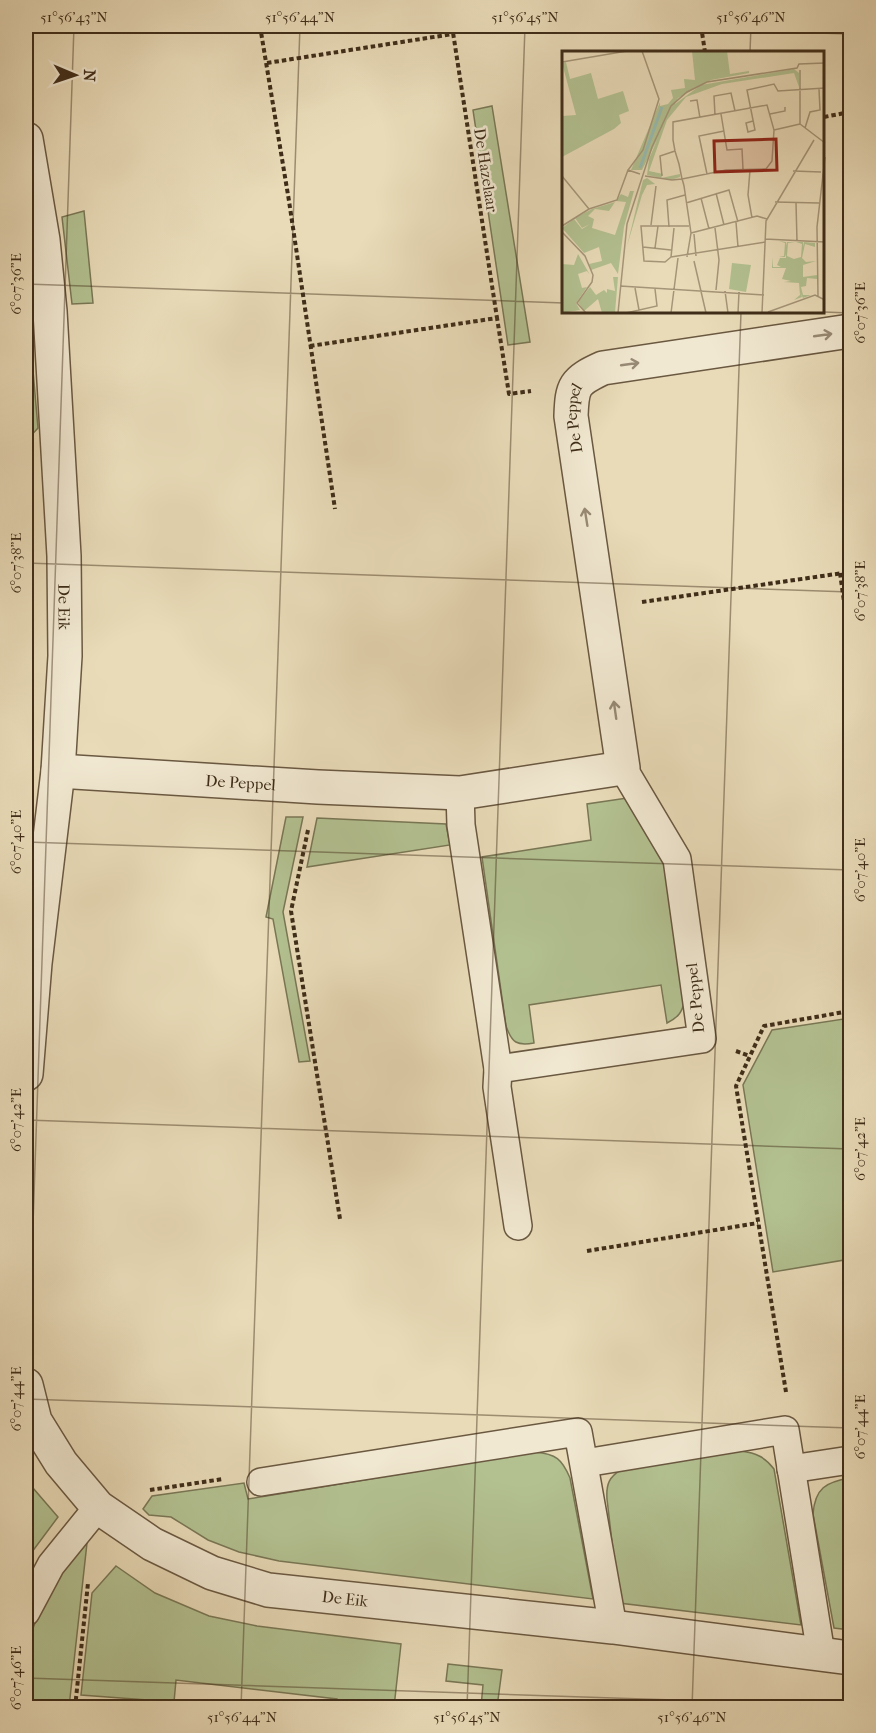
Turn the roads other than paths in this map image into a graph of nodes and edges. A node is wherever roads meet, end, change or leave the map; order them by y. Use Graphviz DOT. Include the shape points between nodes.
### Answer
graph roads {
  1 [pos="26,139"];
  2 [pos="850,331"];
  3 [pos="623,768"];
  4 [pos="58,771"];
  5 [pos="460,793"];
  6 [pos="30,962"];
  7 [pos="498,1069"];
  8 [pos="26,1074"];
  9 [pos="518,1226"];
  10 [pos="26,1385"];
  11 [pos="850,1460"];
  12 [pos="585,1463"];
  13 [pos="791,1469"];
  14 [pos="261,1482"];
  15 [pos="98,1507"];
  16 [pos="26,1608"];
  17 [pos="613,1627"];
  18 [pos="836,1656"];
  1 -- 4 [label="street, De Eik" via="43,240 59,435 65,656"];
  3 -- 2 [label="street, De Peppel, one-way" via="571,416 576,385 603,368"];
  3 -- 5 [label="street, De Peppel"];
  3 -- 7 [label="lane, De Peppel" via="677,859 702,1039"];
  4 -- 5 [label="street, De Peppel"];
  4 -- 6 [label="street, De Eik"];
  5 -- 7 [label="lane" via="461,825"];
  6 -- 8 [label="street, De Eik"];
  7 -- 9 [label="lane" via="497,1087"];
  10 -- 15 [label="street, De Eik" via="35,1421 61,1463"];
  11 -- 13 [label="lane"];
  12 -- 13 [label="lane, De Eik" via="785,1430"];
  12 -- 14 [label="lane" via="578,1432"];
  12 -- 17 [label="lane"];
  13 -- 18 [label="lane, De Eik"];
  15 -- 16 [label="lane" via="51,1565"];
  15 -- 17 [label="street, De Eik" via="152,1544 212,1573 268,1590"];
  17 -- 18 [label="street, De Eik"];
}
